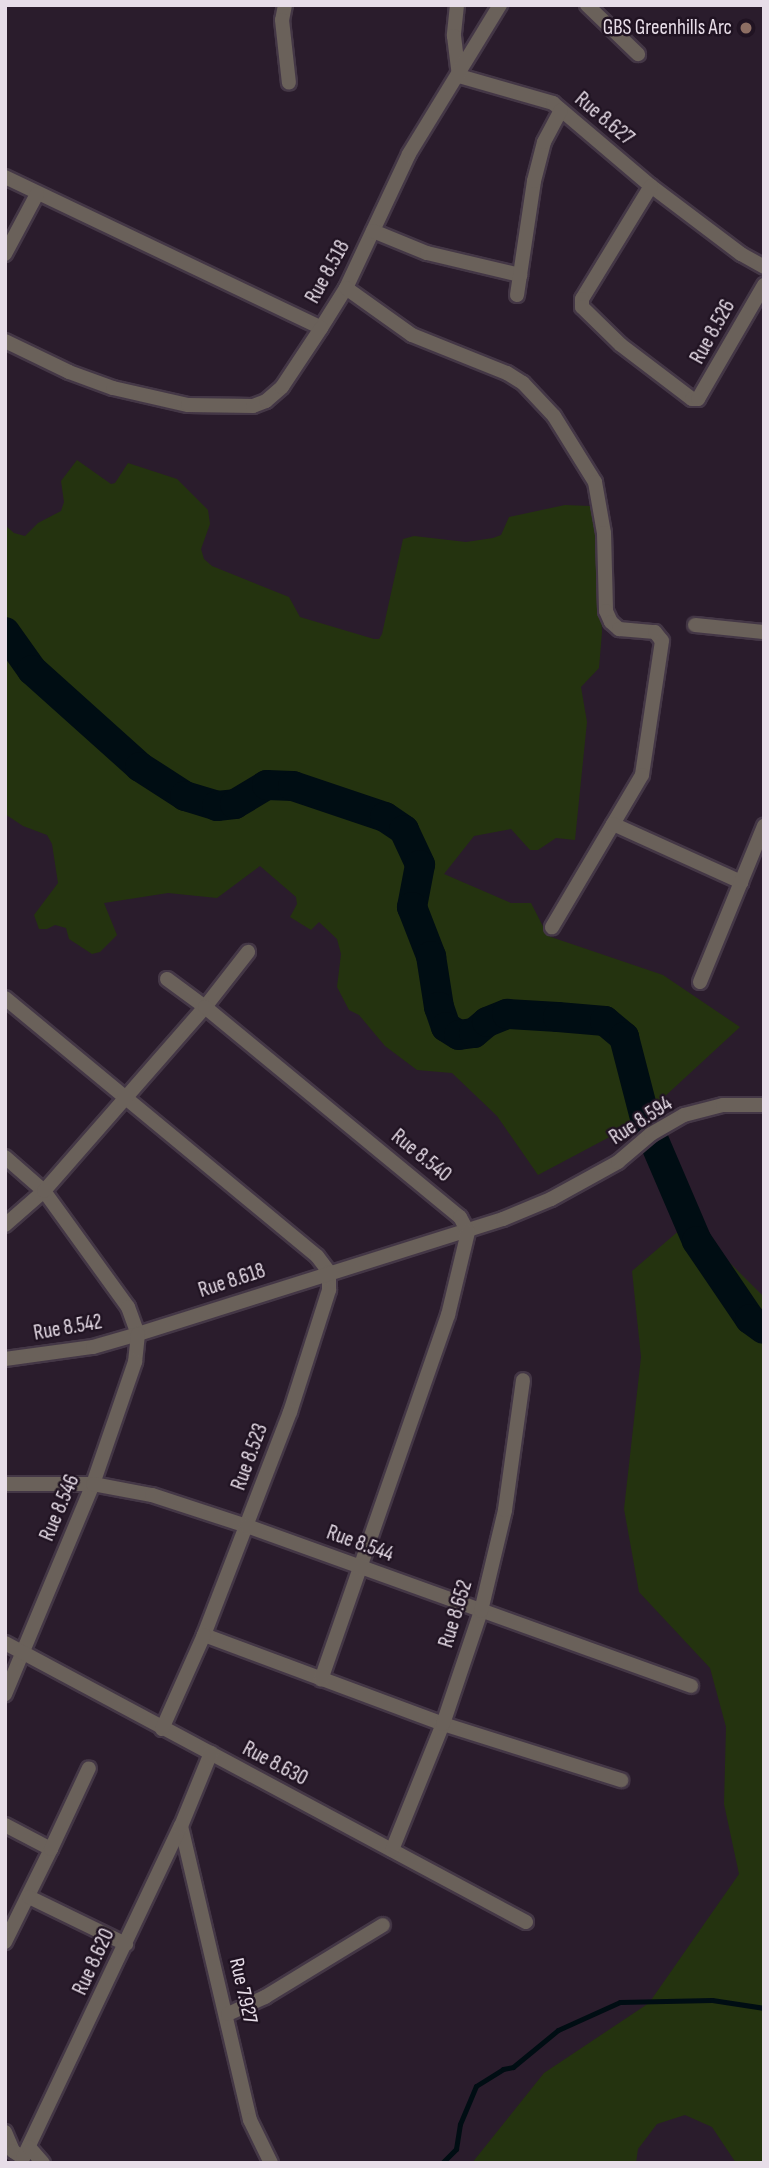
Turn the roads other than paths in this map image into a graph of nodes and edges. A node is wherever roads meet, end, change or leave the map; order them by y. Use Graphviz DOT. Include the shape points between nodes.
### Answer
graph roads {
  1 [pos="285,5"];
  2 [pos="457,5"];
  3 [pos="500,5"];
  4 [pos="587,5"];
  5 [pos="638,54"];
  6 [pos="459,76"];
  7 [pos="289,82"];
  8 [pos="561,110"];
  9 [pos="5,177"];
  10 [pos="651,186"];
  11 [pos="37,194"];
  12 [pos="373,231"];
  13 [pos="5,254"];
  14 [pos="764,267"];
  15 [pos="520,275"];
  16 [pos="764,285"];
  17 [pos="346,288"];
  18 [pos="517,295"];
  19 [pos="321,327"];
  20 [pos="5,341"];
  21 [pos="695,625"];
  22 [pos="764,632"];
  23 [pos="613,824"];
  24 [pos="764,826"];
  25 [pos="741,882"];
  26 [pos="552,926"];
  27 [pos="248,952"];
  28 [pos="167,979"];
  29 [pos="700,982"];
  30 [pos="5,998"];
  31 [pos="205,1007"];
  32 [pos="127,1097"];
  33 [pos="764,1105"];
  34 [pos="5,1157"];
  35 [pos="44,1191"];
  36 [pos="551,1199"];
  37 [pos="5,1225"];
  38 [pos="468,1232"];
  39 [pos="329,1272"];
  40 [pos="138,1334"];
  41 [pos="5,1359"];
  42 [pos="523,1380"];
  43 [pos="5,1484"];
  44 [pos="93,1484"];
  45 [pos="247,1526"];
  46 [pos="360,1567"];
  47 [pos="481,1611"];
  48 [pos="204,1635"];
  49 [pos="5,1643"];
  50 [pos="21,1652"];
  51 [pos="321,1680"];
  52 [pos="691,1686"];
  53 [pos="5,1694"];
  54 [pos="443,1724"];
  55 [pos="162,1729"];
  56 [pos="211,1753"];
  57 [pos="89,1768"];
  58 [pos="621,1780"];
  59 [pos="5,1825"];
  60 [pos="181,1826"];
  61 [pos="51,1849"];
  62 [pos="392,1850"];
  63 [pos="29,1896"];
  64 [pos="526,1922"];
  65 [pos="383,1925"];
  66 [pos="5,1942"];
  67 [pos="126,1944"];
  68 [pos="228,2014"];
  69 [pos="5,2132"];
  70 [pos="29,2147"];
  71 [pos="267,2161"];
  72 [pos="43,2163"];
  1 -- 7 [label="street" via="282,20"];
  2 -- 6 [label="street" via="454,36"];
  3 -- 6 [label="street, Rue 8.518"];
  4 -- 5 [label="street"];
  6 -- 8 [label="street, Rue 8.627" via="553,103"];
  6 -- 12 [label="street, Rue 8.518" via="409,154"];
  8 -- 10 [label="street, Rue 8.627"];
  8 -- 15 [label="street" via="544,142"];
  9 -- 11 [label="street, Rue 8.518"];
  10 -- 14 [label="street, Rue 8.627"];
  10 -- 16 [label="street, Rue 8.526" via="582,307 621,345 698,398"];
  11 -- 13 [label="street"];
  11 -- 19 [label="street, Rue 8.518"];
  12 -- 15 [label="street" via="426,253"];
  12 -- 17 [label="street, Rue 8.518"];
  15 -- 18 [label="street"];
  17 -- 19 [label="street, Rue 8.518"];
  17 -- 23 [label="street" via="412,335 523,383 554,416 595,482 604,533 606,611 619,629 655,632 662,641 642,775"];
  19 -- 20 [label="street" via="282,387 253,406 188,405 113,388"];
  21 -- 22 [label="street"];
  23 -- 25 [label="street"];
  23 -- 26 [label="street"];
  24 -- 25 [label="street"];
  25 -- 29 [label="street"];
  27 -- 31 [label="street"];
  28 -- 31 [label="street, Rue 8.540"];
  30 -- 32 [label="street"];
  31 -- 32 [label="street"];
  31 -- 38 [label="street, Rue 8.540" via="442,1199"];
  32 -- 35 [label="street"];
  32 -- 39 [label="street" via="317,1256"];
  33 -- 36 [label="street, Rue 8.594" via="723,1105 684,1115 651,1134 618,1162"];
  34 -- 35 [label="street"];
  35 -- 37 [label="street"];
  35 -- 40 [label="street" via="128,1307"];
  36 -- 38 [label="street, Rue 8.618"];
  38 -- 39 [label="street, Rue 8.618"];
  38 -- 46 [label="street" via="448,1315"];
  39 -- 40 [label="street, Rue 8.618"];
  39 -- 45 [label="street, Rue 8.523" via="325,1302 290,1412"];
  40 -- 41 [label="street, Rue 8.542" via="93,1347"];
  40 -- 44 [label="street, Rue 8.546" via="135,1362"];
  42 -- 47 [label="street, Rue 8.652" via="505,1510"];
  43 -- 44 [label="street, Rue 8.544"];
  44 -- 45 [label="street, Rue 8.544" via="152,1495"];
  44 -- 50 [label="street, Rue 8.546"];
  45 -- 46 [label="street, Rue 8.544"];
  45 -- 48 [label="street, Rue 8.523"];
  46 -- 47 [label="street, Rue 8.544"];
  46 -- 51 [label="street"];
  47 -- 52 [label="street, Rue 8.544"];
  47 -- 54 [label="street, Rue 8.652"];
  48 -- 51 [label="street"];
  48 -- 55 [label="street, Rue 8.523"];
  49 -- 50 [label="street, Rue 8.630"];
  50 -- 53 [label="street, Rue 8.546"];
  50 -- 55 [label="street, Rue 8.630"];
  51 -- 54 [label="street"];
  54 -- 58 [label="street"];
  54 -- 62 [label="street, Rue 8.652"];
  55 -- 56 [label="street, Rue 8.630"];
  56 -- 60 [label="street, Rue 8.620"];
  56 -- 62 [label="street, Rue 8.630"];
  57 -- 61 [label="street"];
  59 -- 61 [label="street"];
  60 -- 67 [label="street, Rue 8.620"];
  60 -- 68 [label="street, Rue 7.927"];
  61 -- 63 [label="street"];
  62 -- 64 [label="street, Rue 8.630"];
  63 -- 66 [label="street"];
  63 -- 67 [label="street"];
  65 -- 68 [label="street" via="265,1997"];
  67 -- 70 [label="street, Rue 8.620"];
  68 -- 71 [label="street, Rue 7.927" via="250,2120"];
  69 -- 70 [label="street" via="18,2156 23,2158"];
  70 -- 72 [label="street"];
}
